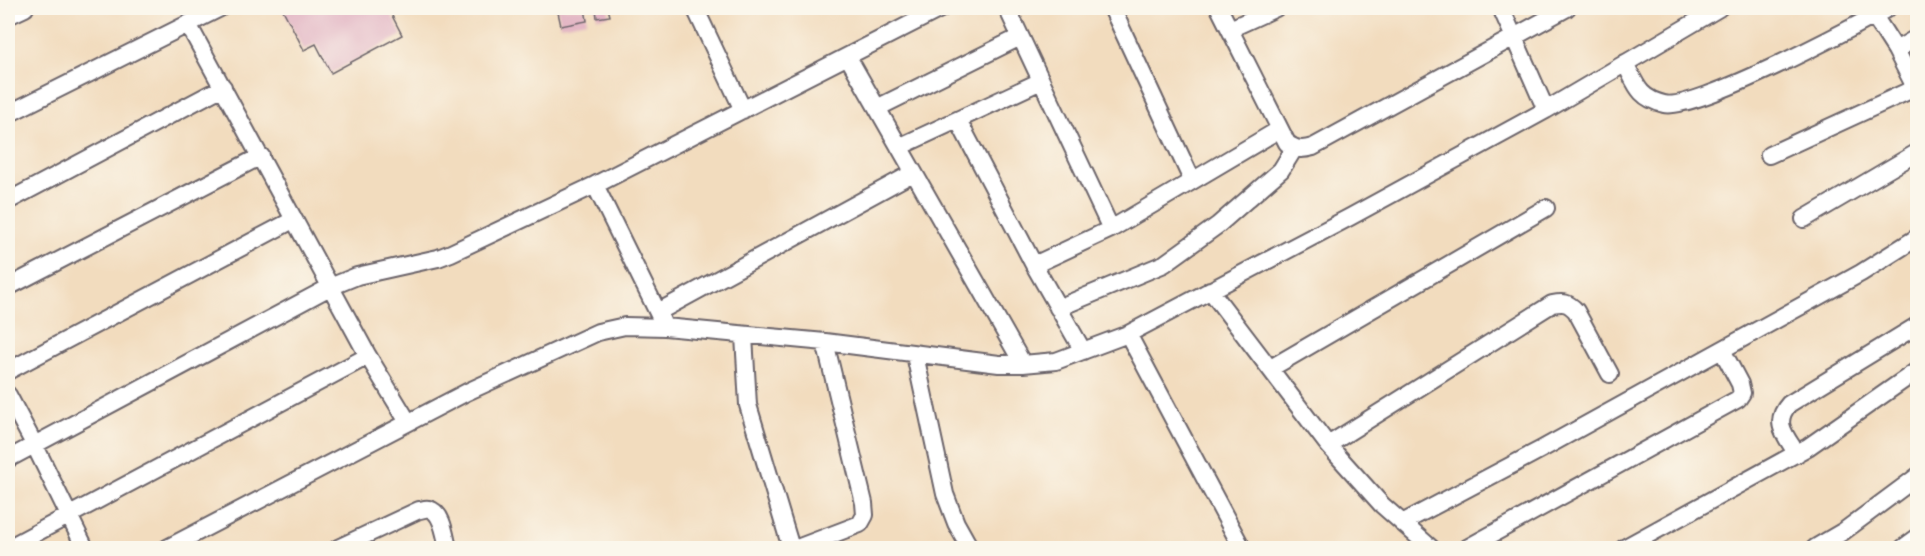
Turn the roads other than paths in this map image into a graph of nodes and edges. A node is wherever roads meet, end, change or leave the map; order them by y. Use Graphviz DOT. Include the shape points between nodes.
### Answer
graph roads {
  1 [pos="25,8"];
  2 [pos="220,8"];
  3 [pos="695,8"];
  4 [pos="938,8"];
  5 [pos="1006,8"];
  6 [pos="1112,8"];
  7 [pos="1219,8"];
  8 [pos="1276,8"];
  9 [pos="1501,8"];
  10 [pos="1567,8"];
  11 [pos="1719,8"];
  12 [pos="1877,10"];
  13 [pos="8,16"];
  14 [pos="189,24"];
  15 [pos="1230,29"];
  16 [pos="1020,37"];
  17 [pos="1917,37"];
  18 [pos="1514,38"];
  19 [pos="1896,50"];
  20 [pos="848,57"];
  21 [pos="1624,63"];
  22 [pos="1041,81"];
  23 [pos="223,87"];
  24 [pos="1916,90"];
  25 [pos="877,108"];
  26 [pos="743,110"];
  27 [pos="1546,110"];
  28 [pos="8,114"];
  29 [pos="958,120"];
  30 [pos="1280,129"];
  31 [pos="899,147"];
  32 [pos="1294,148"];
  33 [pos="1917,152"];
  34 [pos="1769,155"];
  35 [pos="261,156"];
  36 [pos="913,173"];
  37 [pos="1192,180"];
  38 [pos="595,185"];
  39 [pos="8,201"];
  40 [pos="1546,208"];
  41 [pos="1804,219"];
  42 [pos="293,220"];
  43 [pos="1111,229"];
  44 [pos="1917,237"];
  45 [pos="1034,264"];
  46 [pos="8,286"];
  47 [pos="330,287"];
  48 [pos="1210,290"];
  49 [pos="1058,308"];
  50 [pos="662,320"];
  51 [pos="1917,325"];
  52 [pos="1128,334"];
  53 [pos="744,336"];
  54 [pos="825,342"];
  55 [pos="1722,350"];
  56 [pos="1083,351"];
  57 [pos="915,355"];
  58 [pos="368,356"];
  59 [pos="1023,364"];
  60 [pos="1271,368"];
  61 [pos="1917,370"];
  62 [pos="8,371"];
  63 [pos="1610,374"];
  64 [pos="8,395"];
  65 [pos="408,422"];
  66 [pos="34,444"];
  67 [pos="1328,445"];
  68 [pos="1797,454"];
  69 [pos="8,459"];
  70 [pos="1917,476"];
  71 [pos="69,514"];
  72 [pos="1402,523"];
  73 [pos="1917,537"];
  74 [pos="1239,547"];
  75 [pos="8,548"];
  76 [pos="85,549"];
  77 [pos="167,549"];
  78 [pos="338,549"];
  79 [pos="448,549"];
  80 [pos="791,549"];
  81 [pos="797,549"];
  82 [pos="970,549"];
  83 [pos="1431,549"];
  84 [pos="1467,549"];
  85 [pos="1624,549"];
  86 [pos="1815,549"];
  87 [pos="1903,549"];
  1 -- 13 [label="street"];
  2 -- 14 [label="street"];
  3 -- 26 [label="street"];
  4 -- 20 [label="street"];
  5 -- 16 [label="street"];
  6 -- 37 [label="street"];
  7 -- 15 [label="street"];
  8 -- 15 [label="street"];
  9 -- 18 [label="street"];
  10 -- 18 [label="street"];
  11 -- 21 [label="street"];
  12 -- 19 [label="street"];
  12 -- 21 [label="street" via="1745,80 1671,105 1640,93"];
  14 -- 23 [label="street"];
  14 -- 28 [label="street"];
  15 -- 30 [label="street"];
  16 -- 22 [label="street"];
  16 -- 25 [label="street"];
  17 -- 19 [label="street"];
  18 -- 27 [label="street"];
  18 -- 32 [label="street" via="1313,147"];
  19 -- 24 [label="street"];
  20 -- 25 [label="street"];
  20 -- 26 [label="street"];
  21 -- 27 [label="street"];
  22 -- 29 [label="street"];
  22 -- 43 [label="street"];
  23 -- 35 [label="street"];
  23 -- 39 [label="street"];
  24 -- 34 [label="street"];
  25 -- 31 [label="street"];
  26 -- 38 [label="street"];
  27 -- 48 [label="street"];
  29 -- 31 [label="street"];
  29 -- 45 [label="street"];
  30 -- 32 [label="street"];
  30 -- 37 [label="street"];
  31 -- 36 [label="street"];
  32 -- 49 [label="street" via="1281,170 1218,225 1164,264"];
  33 -- 41 [label="street"];
  35 -- 42 [label="street"];
  35 -- 46 [label="street"];
  36 -- 50 [label="street"];
  36 -- 59 [label="street"];
  37 -- 43 [label="street"];
  38 -- 47 [label="street" via="438,258 357,276"];
  38 -- 50 [label="street"];
  40 -- 60 [label="street"];
  42 -- 47 [label="street"];
  42 -- 62 [label="street"];
  43 -- 45 [label="street"];
  44 -- 55 [label="street" via="1861,273"];
  45 -- 49 [label="street"];
  47 -- 58 [label="street"];
  47 -- 66 [label="street"];
  48 -- 52 [label="street"];
  48 -- 60 [label="street"];
  49 -- 56 [label="street"];
  50 -- 53 [label="street"];
  50 -- 65 [label="street" via="598,332"];
  51 -- 68 [label="street" via="1789,404 1780,419"];
  52 -- 56 [label="street"];
  52 -- 74 [label="street"];
  53 -- 54 [label="street"];
  53 -- 80 [label="street" via="748,405"];
  54 -- 57 [label="street"];
  54 -- 81 [label="street" via="865,515 860,524"];
  55 -- 72 [label="street"];
  55 -- 84 [label="street" via="1740,384 1742,393 1738,399"];
  56 -- 59 [label="street" via="1056,361"];
  57 -- 59 [label="street"];
  57 -- 82 [label="street" via="945,494"];
  58 -- 65 [label="street"];
  58 -- 71 [label="street"];
  60 -- 67 [label="street"];
  61 -- 68 [label="street"];
  63 -- 67 [label="street" via="1576,311 1570,304 1552,304"];
  64 -- 66 [label="street"];
  65 -- 77 [label="street"];
  66 -- 69 [label="street"];
  66 -- 71 [label="street"];
  67 -- 72 [label="street"];
  68 -- 85 [label="street"];
  70 -- 86 [label="street"];
  71 -- 75 [label="street"];
  71 -- 76 [label="street"];
  72 -- 83 [label="street"];
  73 -- 87 [label="street"];
  78 -- 79 [label="street" via="418,510 429,509 441,522"];
}
